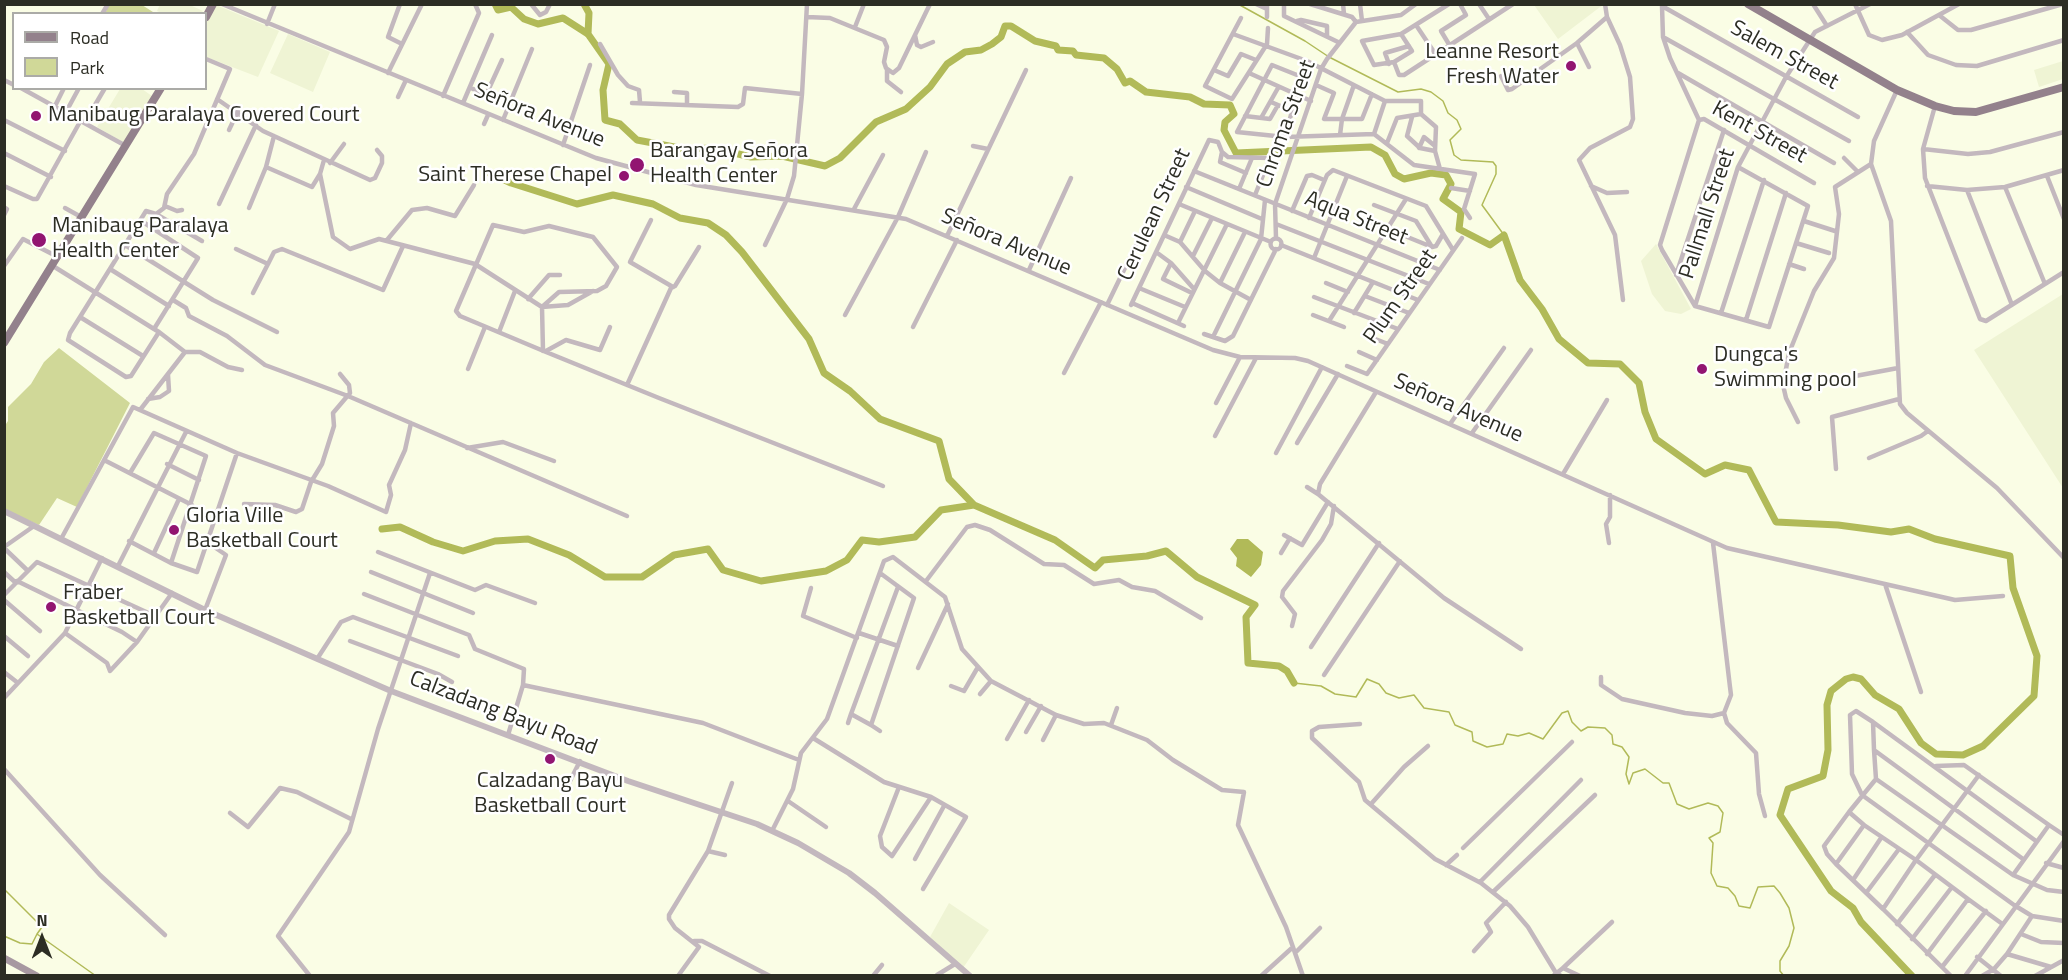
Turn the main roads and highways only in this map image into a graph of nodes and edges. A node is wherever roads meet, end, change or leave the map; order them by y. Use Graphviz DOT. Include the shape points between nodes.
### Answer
graph roads {
  1 [pos="1748,4"];
  2 [pos="2064,87"];
  3 [pos="160,90"];
  4 [pos="4,343"];
  5 [pos="4,958"];
  6 [pos="38,975"];
  1 -- 2 [label="main road" via="1897,90 1954,111 1976,112"];
  3 -- 4 [label="main road"];
  5 -- 6 [label="main road"];
}
